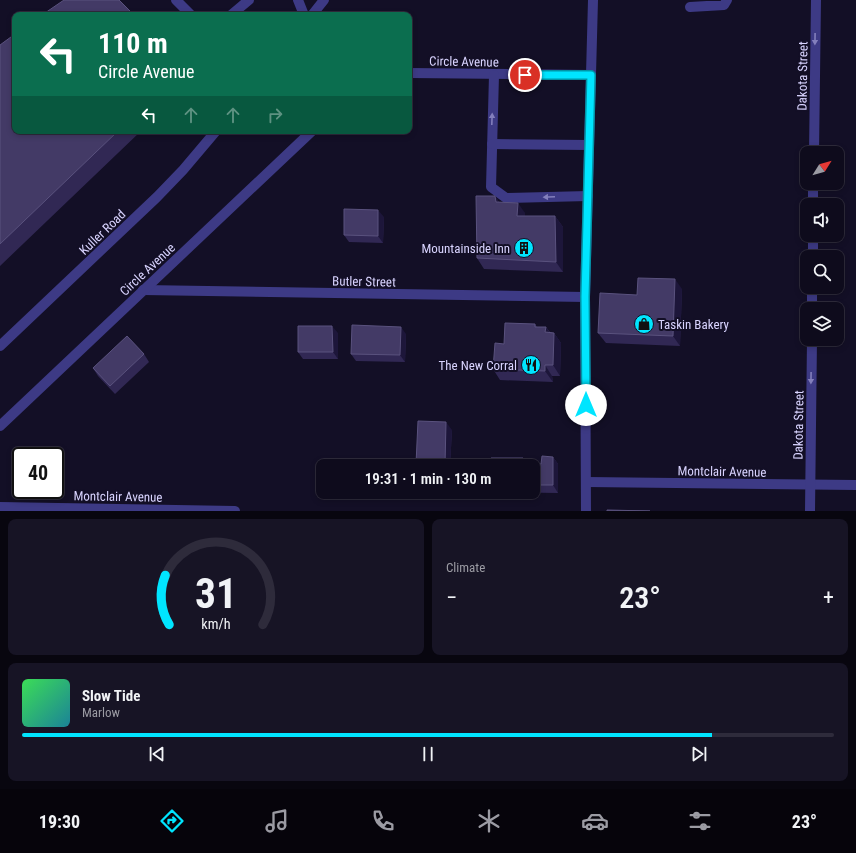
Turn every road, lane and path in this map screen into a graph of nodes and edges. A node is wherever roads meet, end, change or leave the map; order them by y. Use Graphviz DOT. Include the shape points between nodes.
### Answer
graph roads {
  1 [pos="176,0"];
  2 [pos="249,0"];
  3 [pos="298,0"];
  4 [pos="324,0"];
  5 [pos="593,0"];
  6 [pos="727,0"];
  7 [pos="816,0"];
  8 [pos="690,7"];
  9 [pos="188,12"];
  10 [pos="235,12"];
  11 [pos="303,12"];
  12 [pos="314,12"];
  13 [pos="412,73"];
  14 [pos="494,75"];
  15 [pos="591,75"];
  16 [pos="213,134"];
  17 [pos="309,134"];
  18 [pos="492,144"];
  19 [pos="589,145"];
  20 [pos="814,146"];
  21 [pos="588,196"];
  22 [pos="143,290"];
  23 [pos="585,297"];
  24 [pos="0,346"];
  25 [pos="812,346"];
  26 [pos="0,426"];
  27 [pos="587,482"];
  28 [pos="810,485"];
  29 [pos="856,485"];
  30 [pos="0,507"];
  31 [pos="235,511"];
  32 [pos="586,511"];
  33 [pos="810,511"];
  1 -- 9 [label="street"];
  2 -- 10 [label="street"];
  3 -- 11 [label="street"];
  4 -- 12 [label="street"];
  5 -- 15 [label="street"];
  6 -- 8 [label="street" via="724,5"];
  7 -- 20 [label="street, Dakota Street, one-way"];
  13 -- 14 [label="street, Circle Avenue"];
  14 -- 15 [label="street, Circle Avenue"];
  18 -- 14 [label="street, one-way"];
  15 -- 19 [label="street"];
  16 -- 24 [label="street, Kuller Road" via="157,197"];
  17 -- 22 [label="street, Circle Avenue"];
  18 -- 19 [label="street"];
  21 -- 18 [label="street, one-way" via="506,198 491,187"];
  19 -- 21 [label="street"];
  21 -- 23 [label="street"];
  22 -- 23 [label="street, Butler Street"];
  22 -- 26 [label="street, Circle Avenue"];
  23 -- 27 [label="street"];
  25 -- 28 [label="street, Dakota Street, one-way"];
  27 -- 28 [label="street, Montclair Avenue"];
  27 -- 32 [label="street"];
  28 -- 29 [label="street, Montclair Avenue"];
  28 -- 33 [label="street, Dakota Street"];
  30 -- 31 [label="street, Montclair Avenue"];
}
